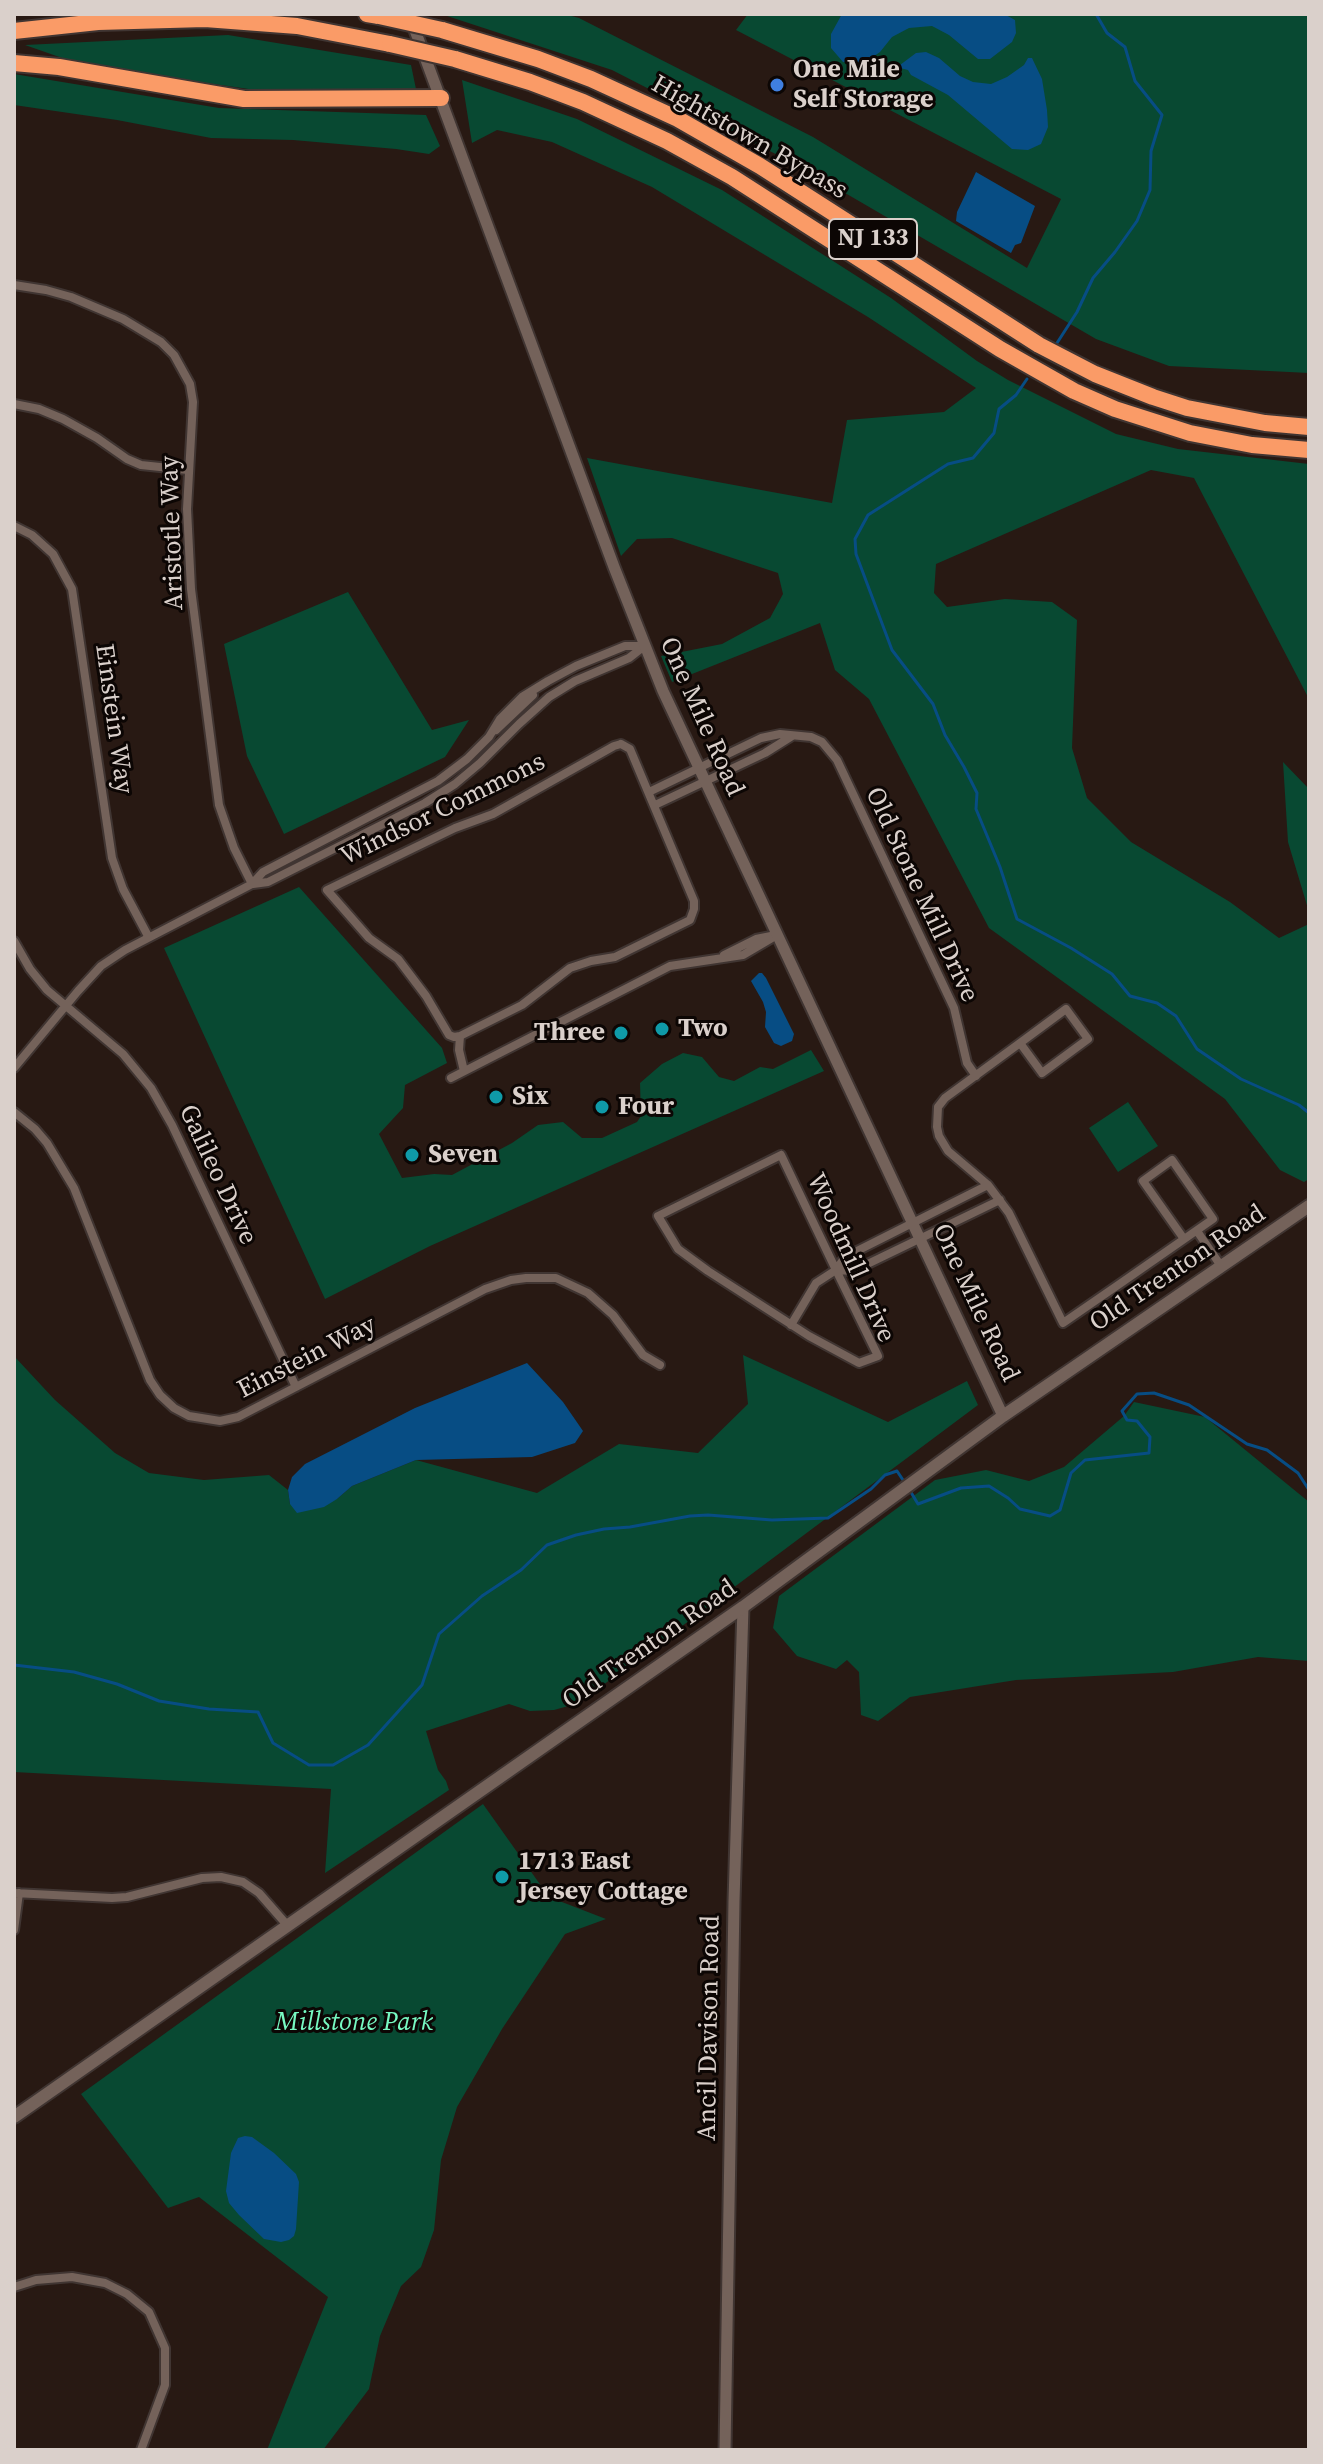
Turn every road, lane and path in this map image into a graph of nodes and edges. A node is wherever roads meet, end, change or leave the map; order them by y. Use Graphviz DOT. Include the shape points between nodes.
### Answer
graph roads {
  1 [pos="409,14"];
  2 [pos="373,15"];
  3 [pos="14,31"];
  4 [pos="14,63"];
  5 [pos="441,98"];
  6 [pos="14,285"];
  7 [pos="14,404"];
  8 [pos="1309,427"];
  9 [pos="1309,450"];
  10 [pos="188,470"];
  11 [pos="14,526"];
  12 [pos="645,646"];
  13 [pos="793,736"];
  14 [pos="698,768"];
  15 [pos="705,781"];
  16 [pos="649,792"];
  17 [pos="655,805"];
  18 [pos="252,884"];
  19 [pos="777,935"];
  20 [pos="148,936"];
  21 [pos="14,941"];
  22 [pos="65,1005"];
  23 [pos="460,1036"];
  24 [pos="1020,1043"];
  25 [pos="14,1068"];
  26 [pos="464,1071"];
  27 [pos="976,1076"];
  28 [pos="451,1078"];
  29 [pos="14,1112"];
  30 [pos="988,1185"];
  31 [pos="1000,1200"];
  32 [pos="1309,1206"];
  33 [pos="912,1222"];
  34 [pos="1197,1231"];
  35 [pos="920,1238"];
  36 [pos="1184,1239"];
  37 [pos="1221,1266"];
  38 [pos="836,1270"];
  39 [pos="791,1325"];
  40 [pos="660,1365"];
  41 [pos="296,1387"];
  42 [pos="1003,1416"];
  43 [pos="743,1607"];
  44 [pos="16,1893"];
  45 [pos="287,1925"];
  46 [pos="14,1930"];
  47 [pos="14,2117"];
  48 [pos="14,2287"];
  49 [pos="141,2450"];
  50 [pos="725,2450"];
  1 -- 5 [label="street, One Mile Road"];
  2 -- 8 [label="highway, Hightstown Bypass / NJ 133, bridge" via="526,55 678,119 1039,345 1095,374 1187,408"];
  3 -- 9 [label="highway, Hightstown Bypass / NJ 133, bridge" via="205,19 297,26 455,59 530,82 689,152 1074,391 1190,433"];
  4 -- 5 [label="highway" via="244,99"];
  5 -- 12 [label="street, One Mile Road"];
  6 -- 10 [label="street, Aristotle Way" via="97,307 161,342 174,355 193,402"];
  7 -- 10 [label="street" via="63,419 141,465"];
  10 -- 18 [label="street, Aristotle Way" via="191,589 219,805"];
  11 -- 20 [label="street, Einstein Way" via="53,554 72,589 112,858"];
  12 -- 14 [label="street, One Mile Road"];
  12 -- 18 [label="street" via="549,697 472,770 425,803 268,882"];
  12 -- 18 [label="street" via="625,646 548,681 522,697 489,737 438,781 263,872"];
  13 -- 14 [label="street, Old Stone Mill Drive" via="761,738"];
  13 -- 15 [label="street"];
  13 -- 27 [label="street, Old Stone Mill Drive" via="822,742 837,760 954,1008 967,1063"];
  14 -- 15 [label="street, One Mile Road"];
  14 -- 16 [label="street"];
  15 -- 17 [label="street"];
  15 -- 19 [label="street, One Mile Road"];
  16 -- 17 [label="street, Windsor Commons"];
  16 -- 23 [label="street, Windsor Commons" via="630,749 614,746 493,814 327,890 369,938 398,959 444,1029"];
  17 -- 23 [label="street, Windsor Commons" via="694,901 690,920 615,957 570,968 522,1005"];
  18 -- 20 [label="street"];
  19 -- 26 [label="street" via="720,957 670,966"];
  19 -- 33 [label="street, One Mile Road"];
  20 -- 22 [label="street" via="101,966"];
  21 -- 22 [label="street, Galileo Drive" via="30,969"];
  22 -- 25 [label="street"];
  22 -- 41 [label="street, Galileo Drive" via="123,1054 161,1104"];
  23 -- 26 [label="street"];
  24 -- 24 [label="street" via="1042,1073 1088,1039 1066,1009"];
  24 -- 27 [label="street"];
  26 -- 28 [label="street"];
  27 -- 30 [label="street" via="938,1107 937,1127 948,1151"];
  29 -- 41 [label="street, Einstein Way" via="47,1143 68,1177 160,1395 189,1416 220,1421"];
  30 -- 31 [label="street"];
  30 -- 33 [label="street"];
  31 -- 35 [label="street"];
  31 -- 36 [label="street" via="1063,1323"];
  32 -- 37 [label="main road, Old Trenton Road"];
  33 -- 35 [label="street, One Mile Road"];
  33 -- 38 [label="street" via="845,1257"];
  34 -- 36 [label="street"];
  34 -- 36 [label="street" via="1213,1219 1172,1160 1143,1181"];
  34 -- 37 [label="street"];
  35 -- 38 [label="street" via="853,1271"];
  35 -- 42 [label="street, One Mile Road"];
  37 -- 42 [label="main road, Old Trenton Road"];
  38 -- 39 [label="street" via="816,1283"];
  38 -- 39 [label="street, Woodmill Drive" via="878,1356 859,1363"];
  38 -- 39 [label="street, Woodmill Drive" via="781,1155 658,1216 678,1249"];
  40 -- 41 [label="street, Einstein Way" via="643,1355 613,1315 588,1293 556,1278 537,1277 491,1286"];
  42 -- 43 [label="main road, Old Trenton Road"];
  43 -- 45 [label="main road, Old Trenton Road"];
  43 -- 50 [label="street, Ancil Davison Road"];
  44 -- 45 [label="street" via="127,1897 221,1877 259,1893"];
  44 -- 46 [label="street"];
  45 -- 47 [label="main road, Old Trenton Road"];
  48 -- 49 [label="street" via="72,2277 105,2283 149,2312 165,2348 165,2385"];
}
